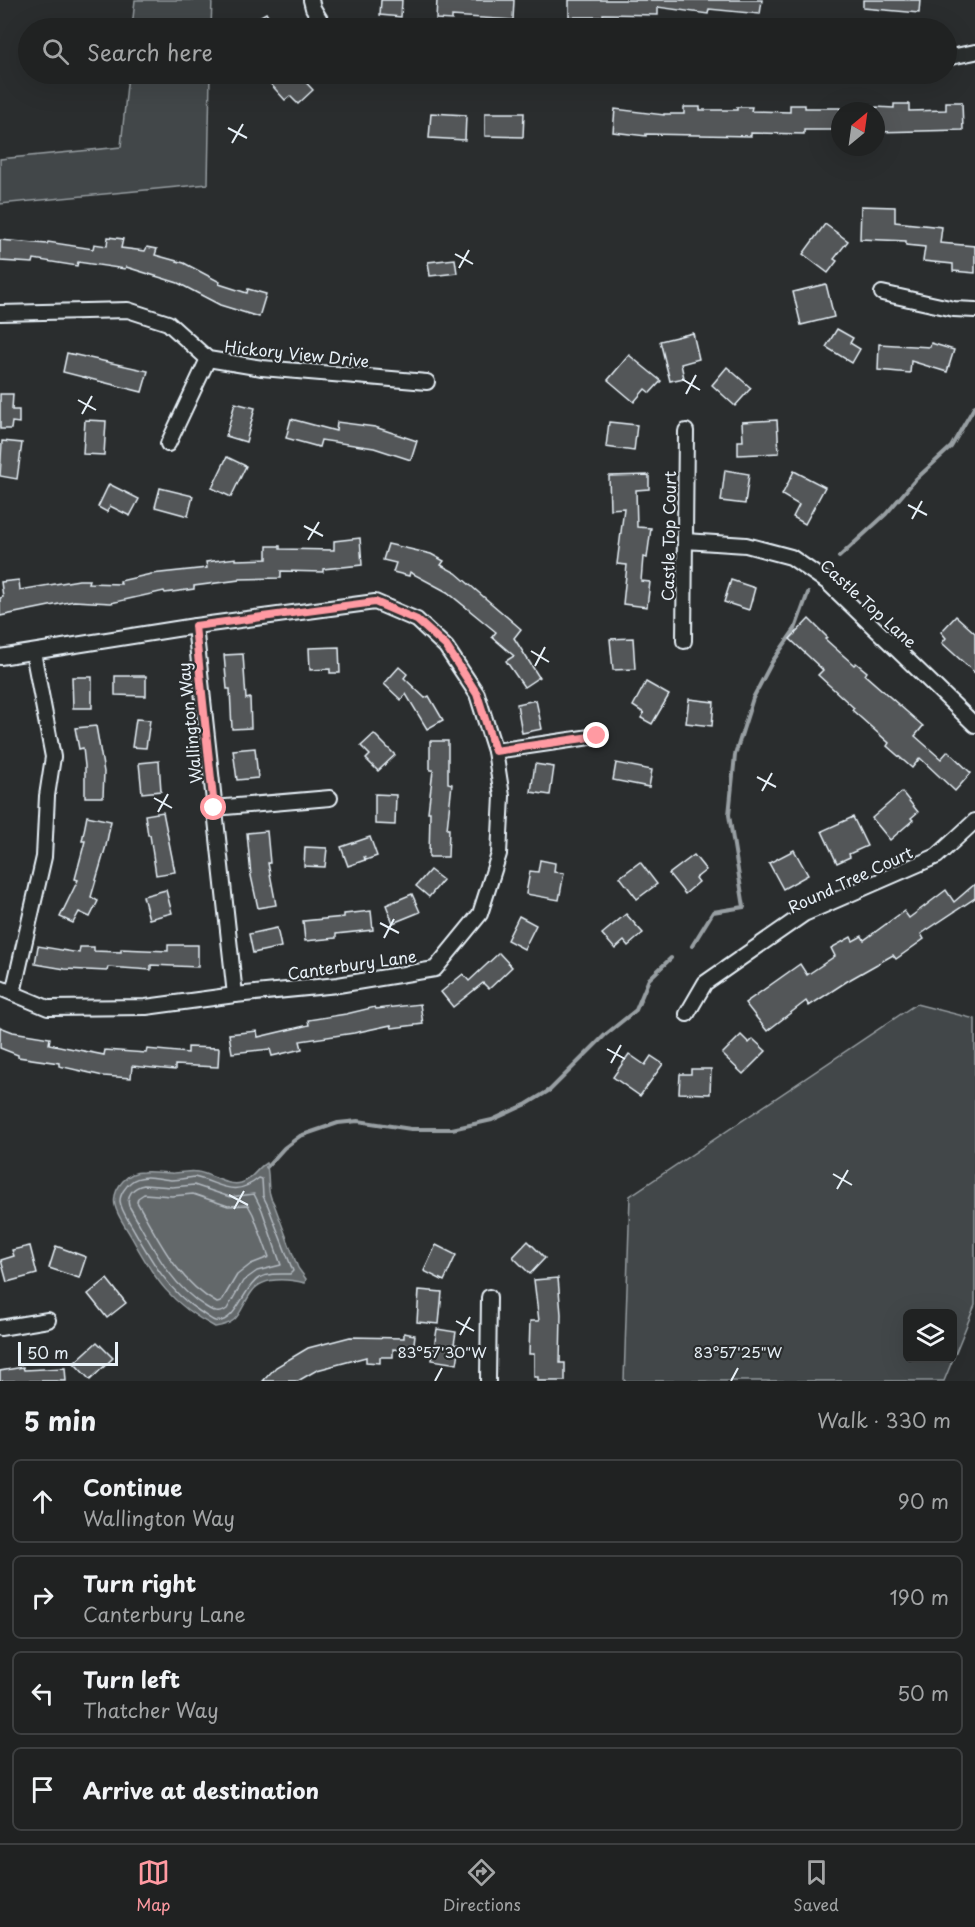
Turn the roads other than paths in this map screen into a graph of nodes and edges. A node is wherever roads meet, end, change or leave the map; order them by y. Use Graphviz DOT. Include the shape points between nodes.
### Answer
graph roads {
  1 [pos="311,0"];
  2 [pos="319,18"];
  3 [pos="975,52"];
  4 [pos="957,56"];
  5 [pos="882,293"];
  6 [pos="975,310"];
  7 [pos="0,313"];
  8 [pos="208,359"];
  9 [pos="426,382"];
  10 [pos="686,431"];
  11 [pos="168,444"];
  12 [pos="685,541"];
  13 [pos="195,626"];
  14 [pos="684,641"];
  15 [pos="33,652"];
  16 [pos="0,657"];
  17 [pos="975,725"];
  18 [pos="597,736"];
  19 [pos="495,751"];
  20 [pos="330,798"];
  21 [pos="214,808"];
  22 [pos="975,821"];
  23 [pos="6,991"];
  24 [pos="235,995"];
  25 [pos="687,1014"];
  26 [pos="489,1297"];
  27 [pos="48,1320"];
  28 [pos="0,1328"];
  29 [pos="488,1381"];
  1 -- 2 [label="street"];
  3 -- 4 [label="street"];
  5 -- 6 [label="street"];
  7 -- 8 [label="street, Hickory View Drive" via="128,310 168,323"];
  8 -- 9 [label="street, Hickory View Drive" via="262,368"];
  8 -- 11 [label="street"];
  10 -- 12 [label="street, Castle Top Court"];
  12 -- 14 [label="street, Castle Top Court"];
  12 -- 17 [label="street, Castle Top Lane" via="746,545 791,557 827,582"];
  13 -- 15 [label="street, Canterbury Lane"];
  13 -- 19 [label="street, Canterbury Lane" via="375,602 417,620 446,646 477,694"];
  13 -- 21 [label="street, Wallington Way"];
  15 -- 16 [label="street, Canterbury Lane"];
  15 -- 23 [label="street" via="53,757 44,857"];
  18 -- 19 [label="street"];
  19 -- 24 [label="street, Canterbury Lane" via="501,796 499,854 480,914 435,969 338,985"];
  20 -- 21 [label="street"];
  21 -- 24 [label="street, Wallington Way"];
  22 -- 25 [label="street, Round Tree Court" via="937,856 804,915 705,983"];
  23 -- 24 [label="street, Canterbury Lane" via="48,1008 146,1008"];
  26 -- 29 [label="street"];
  27 -- 28 [label="street"];
}
